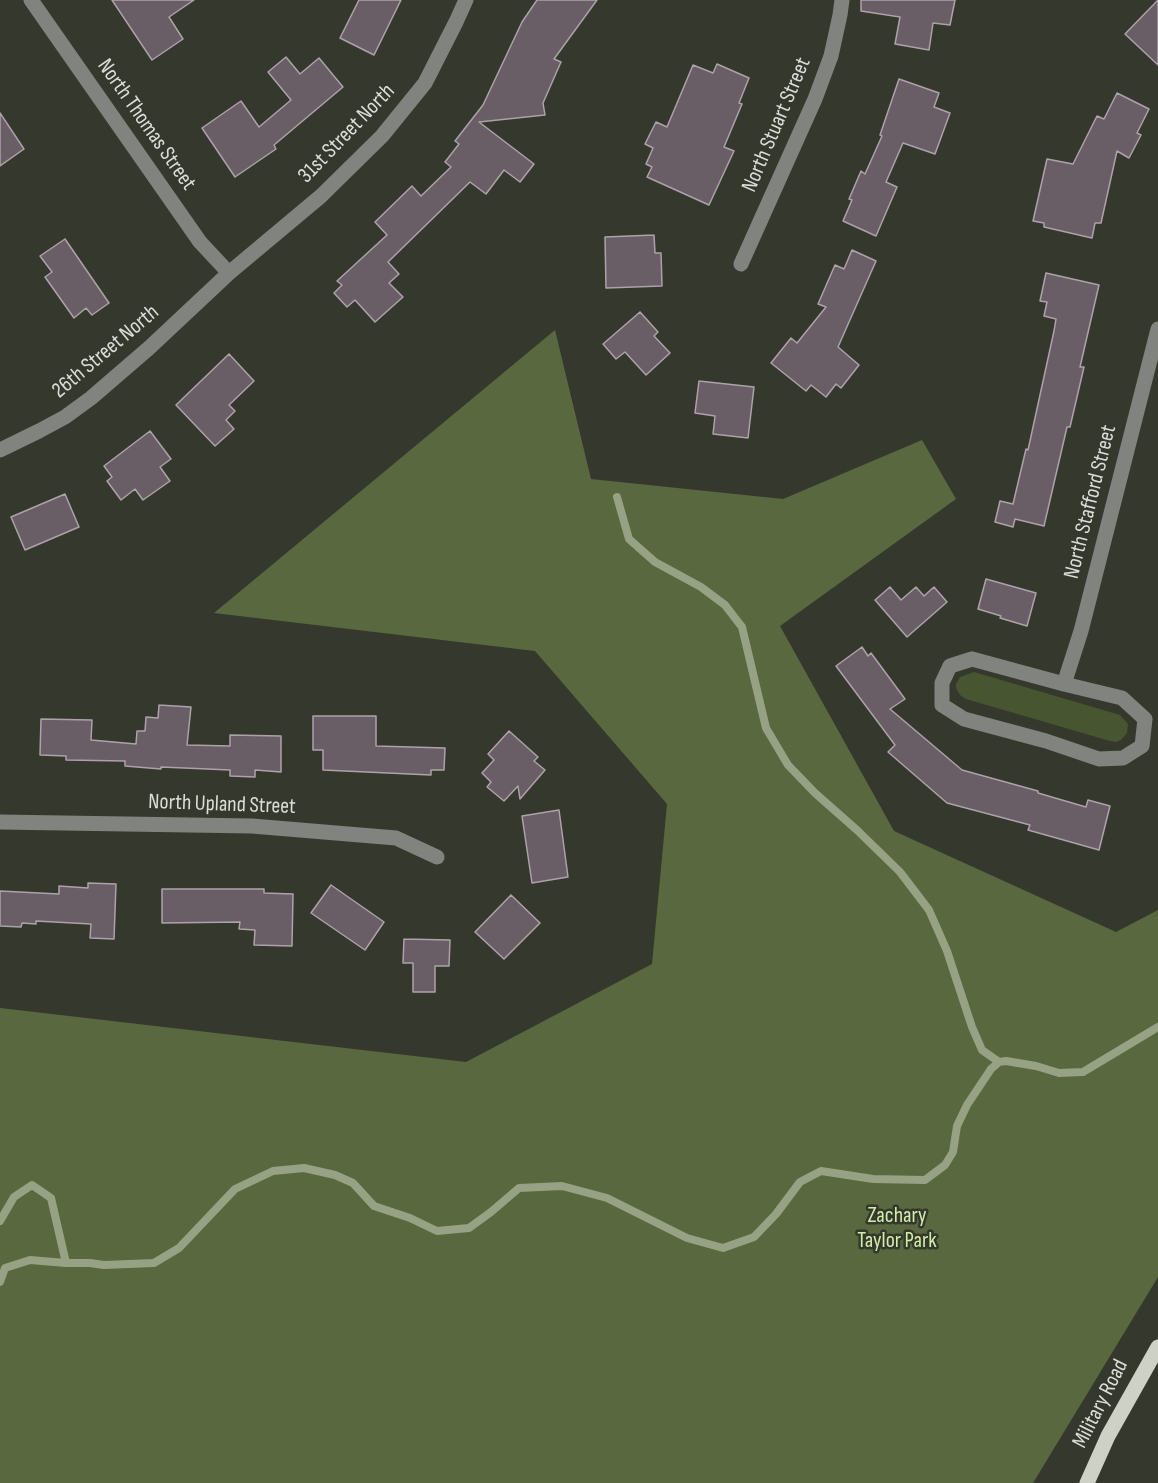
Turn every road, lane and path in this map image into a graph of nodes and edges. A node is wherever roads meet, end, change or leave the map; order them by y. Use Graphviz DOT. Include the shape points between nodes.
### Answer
graph roads {
  1 [pos="31,0"];
  2 [pos="466,0"];
  3 [pos="842,0"];
  4 [pos="741,264"];
  5 [pos="229,273"];
  6 [pos="1158,329"];
  7 [pos="0,450"];
  8 [pos="1064,684"];
  9 [pos="0,822"];
  10 [pos="437,857"];
  11 [pos="1158,1347"];
  12 [pos="1087,1483"];
  1 -- 5 [label="street, North Thomas Street" via="200,242"];
  2 -- 5 [label="street, 31st Street North" via="425,83 382,136 321,196"];
  3 -- 4 [label="street, North Stuart Street" via="831,56 819,88"];
  5 -- 7 [label="street, 26th Street North" via="91,398 65,417"];
  6 -- 8 [label="street, North Stafford Street" via="1081,632"];
  8 -- 8 [label="street" via="972,659 950,666 942,683 942,705 964,719 1100,759 1123,758 1142,746 1145,719 1122,698"];
  9 -- 10 [label="street, North Upland Street" via="252,826 396,838"];
  11 -- 12 [label="main road, Military Road" via="1108,1436"];
}
